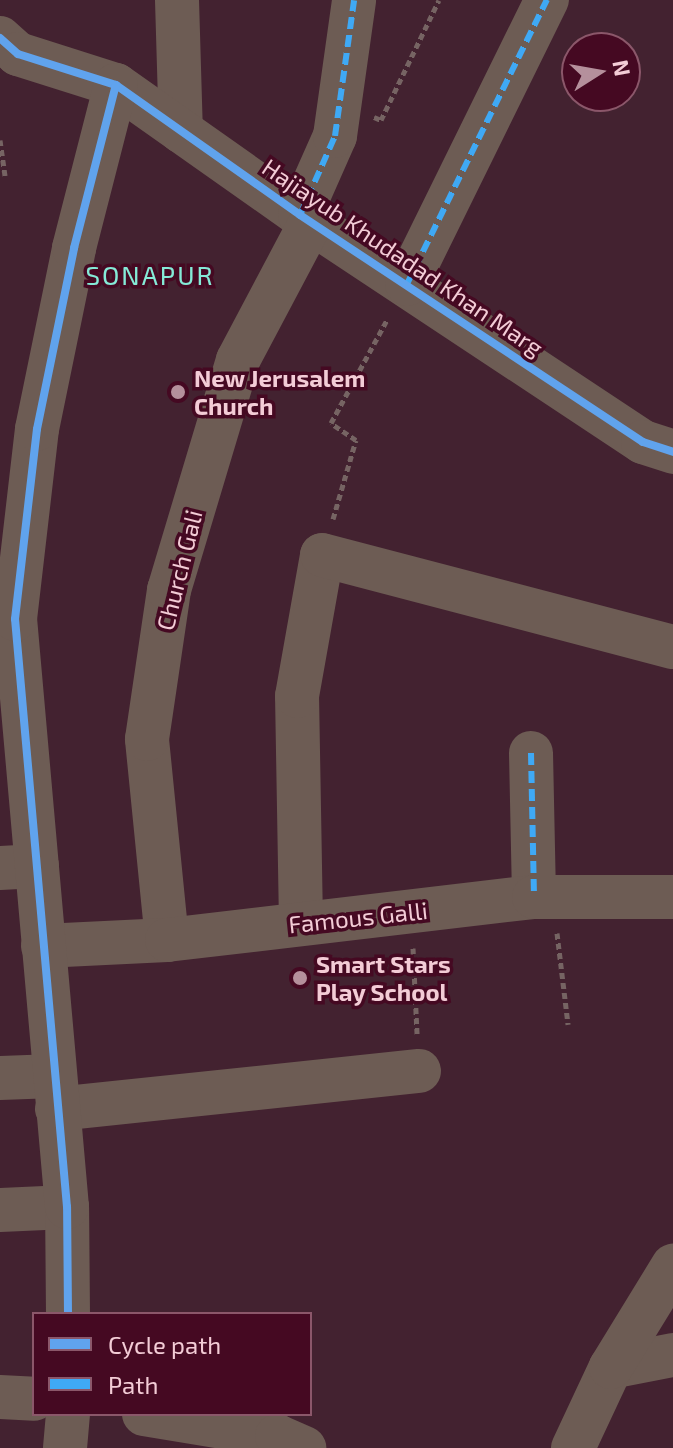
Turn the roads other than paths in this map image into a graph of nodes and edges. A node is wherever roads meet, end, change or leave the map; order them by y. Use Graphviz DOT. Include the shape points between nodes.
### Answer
graph roads {
  1 [pos="177,0"];
  2 [pos="354,0"];
  3 [pos="547,0"];
  4 [pos="0,38"];
  5 [pos="116,85"];
  6 [pos="181,131"];
  7 [pos="305,218"];
  8 [pos="407,284"];
  9 [pos="673,452"];
  10 [pos="673,647"];
  11 [pos="12,742"];
  12 [pos="531,753"];
  13 [pos="18,867"];
  14 [pos="544,897"];
  15 [pos="673,897"];
  16 [pos="301,923"];
  17 [pos="167,940"];
  18 [pos="43,946"];
  19 [pos="419,1071"];
  20 [pos="0,1078"];
  21 [pos="56,1092"];
  22 [pos="67,1207"];
  23 [pos="0,1210"];
  24 [pos="673,1266"];
  25 [pos="68,1312"];
  26 [pos="673,1355"];
  27 [pos="611,1367"];
  28 [pos="0,1397"];
  29 [pos="32,1399"];
  30 [pos="68,1416"];
  31 [pos="156,1416"];
  32 [pos="65,1448"];
  33 [pos="304,1448"];
  34 [pos="573,1448"];
  1 -- 6 [label="street"];
  2 -- 7 [label="street, Church Gali" via="335,136"];
  3 -- 8 [label="street"];
  4 -- 5 [label="street, Hajiayub Khudadad Khan Marg" via="18,54"];
  5 -- 6 [label="street, Hajiayub Khudadad Khan Marg"];
  5 -- 11 [label="street" via="74,248 23,519"];
  6 -- 7 [label="street, Hajiayub Khudadad Khan Marg"];
  7 -- 8 [label="street, Hajiayub Khudadad Khan Marg"];
  7 -- 17 [label="street, Church Gali" via="238,360 169,590 147,739"];
  8 -- 9 [label="street, Hajiayub Khudadad Khan Marg" via="643,442"];
  10 -- 16 [label="street" via="322,555 297,696"];
  11 -- 13 [label="street"];
  12 -- 14 [label="street"];
  13 -- 18 [label="street"];
  14 -- 15 [label="street, Famous Galli"];
  14 -- 16 [label="street, Famous Galli"];
  16 -- 17 [label="street, Famous Galli"];
  17 -- 18 [label="street, Famous Galli"];
  18 -- 21 [label="street"];
  19 -- 21 [label="street"];
  20 -- 21 [label="street"];
  21 -- 22 [label="street"];
  22 -- 23 [label="street"];
  22 -- 25 [label="street"];
  24 -- 27 [label="street"];
  26 -- 27 [label="street"];
  27 -- 34 [label="street"];
  28 -- 29 [label="street"];
  30 -- 32 [label="street"];
  31 -- 33 [label="street" via="277,1436"];
}
